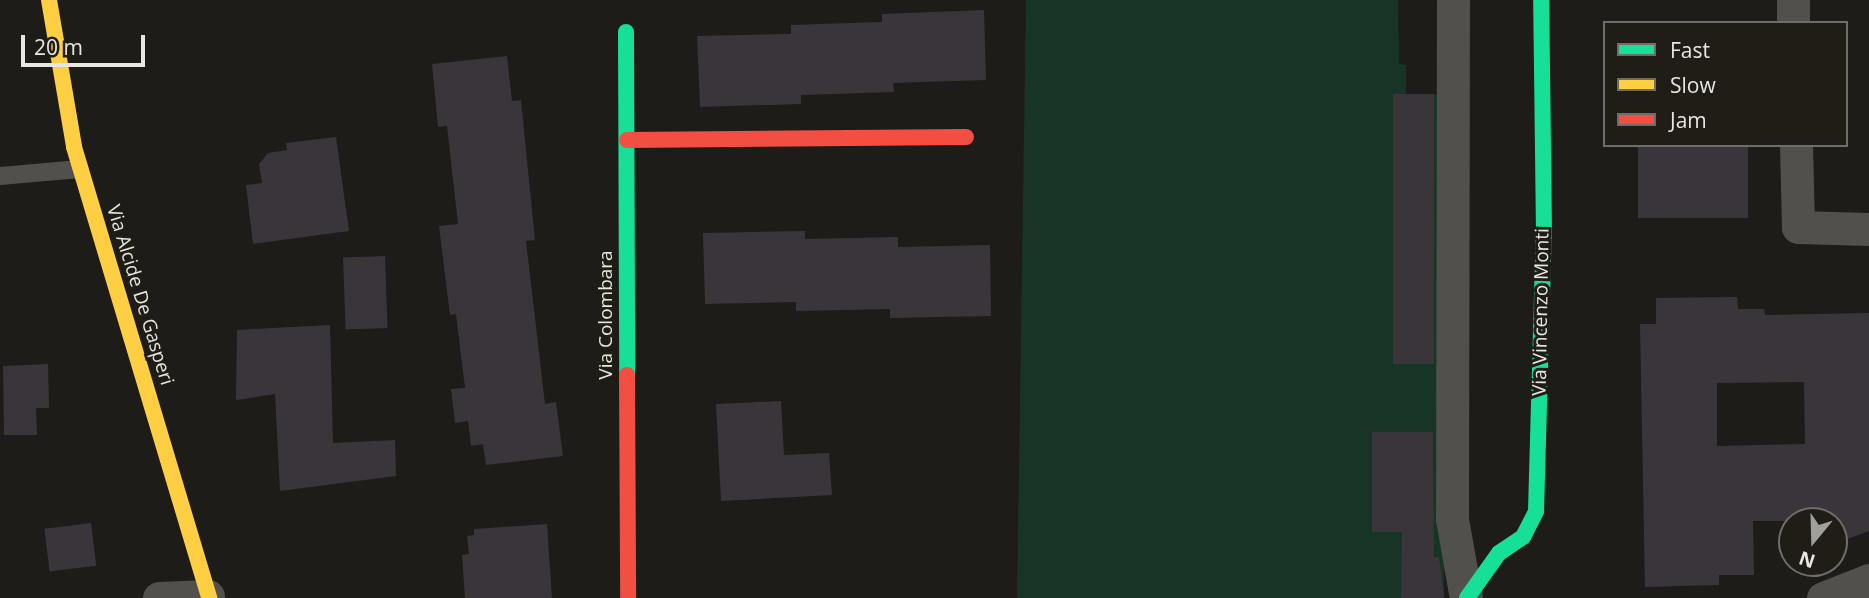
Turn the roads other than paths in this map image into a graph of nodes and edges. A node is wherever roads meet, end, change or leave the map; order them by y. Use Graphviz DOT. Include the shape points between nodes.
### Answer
graph roads {
  1 [pos="49,0"];
  2 [pos="1453,0"];
  3 [pos="1541,0"];
  4 [pos="1793,0"];
  5 [pos="1793,21"];
  6 [pos="626,32"];
  7 [pos="966,138"];
  8 [pos="626,140"];
  9 [pos="1796,147"];
  10 [pos="80,169"];
  11 [pos="0,176"];
  12 [pos="1869,229"];
  13 [pos="1452,519"];
  14 [pos="1508,547"];
  15 [pos="1869,580"];
  16 [pos="208,597"];
  17 [pos="159,598"];
  18 [pos="628,598"];
  19 [pos="1466,598"];
  20 [pos="1823,598"];
  1 -- 10 [label="street, Via Alcide De Gasperi"];
  2 -- 13 [label="street, Via Vincenzo Monti"];
  3 -- 14 [label="street, Via Vincenzo Monti" via="1544,233 1536,511 1523,537"];
  4 -- 5 [label="street"];
  6 -- 8 [label="street, Via Colombara"];
  7 -- 8 [label="street"];
  8 -- 18 [label="street, Via Colombara"];
  9 -- 12 [label="street" via="1798,228"];
  10 -- 11 [label="lane"];
  10 -- 16 [label="street, Via Alcide De Gasperi"];
  13 -- 14 [label="street" via="1465,535"];
  13 -- 19 [label="street, Via Vincenzo Monti"];
  14 -- 19 [label="street, Via Vincenzo Monti"];
  15 -- 20 [label="street"];
  16 -- 17 [label="street"];
}
